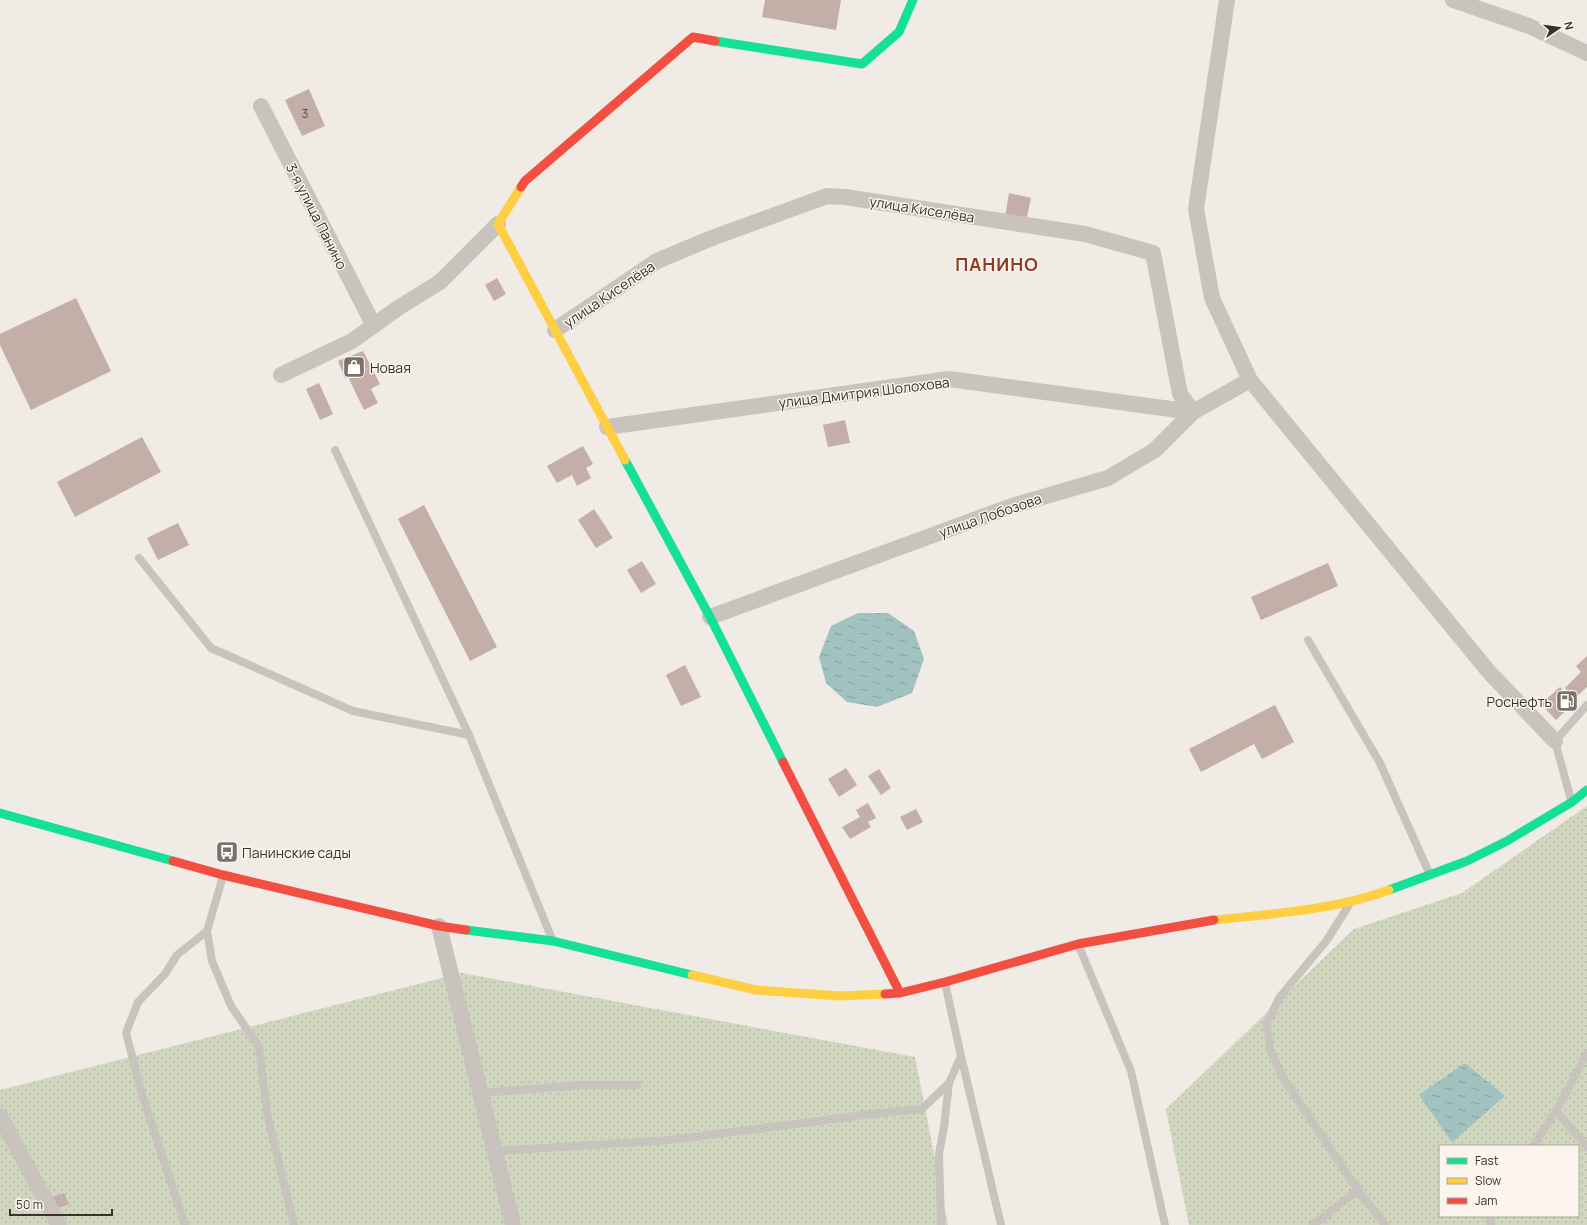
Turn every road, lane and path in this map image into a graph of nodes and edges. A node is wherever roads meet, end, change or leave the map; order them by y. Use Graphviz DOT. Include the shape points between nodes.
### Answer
graph roads {
  1 [pos="913,0"];
  2 [pos="1227,0"];
  3 [pos="1453,0"];
  4 [pos="1587,53"];
  5 [pos="261,106"];
  6 [pos="498,224"];
  7 [pos="374,326"];
  8 [pos="555,330"];
  9 [pos="281,375"];
  10 [pos="1250,380"];
  11 [pos="1193,412"];
  12 [pos="607,427"];
  13 [pos="335,450"];
  14 [pos="139,558"];
  15 [pos="710,617"];
  16 [pos="1308,640"];
  17 [pos="1587,705"];
  18 [pos="469,735"];
  19 [pos="1555,741"];
  20 [pos="1587,790"];
  21 [pos="1572,802"];
  22 [pos="0,813"];
  23 [pos="223,875"];
  24 [pos="1431,875"];
  25 [pos="1352,900"];
  26 [pos="439,926"];
  27 [pos="207,931"];
  28 [pos="553,941"];
  29 [pos="1078,944"];
  30 [pos="945,982"];
  31 [pos="900,993"];
  32 [pos="1587,1054"];
  33 [pos="961,1056"];
  34 [pos="949,1083"];
  35 [pos="637,1086"];
  36 [pos="480,1093"];
  37 [pos="1556,1111"];
  38 [pos="0,1116"];
  39 [pos="1534,1145"];
  40 [pos="1587,1147"];
  41 [pos="495,1151"];
  42 [pos="1358,1190"];
  43 [pos="59,1225"];
  44 [pos="185,1225"];
  45 [pos="294,1225"];
  46 [pos="513,1225"];
  47 [pos="941,1225"];
  48 [pos="1001,1225"];
  49 [pos="1165,1225"];
  50 [pos="1313,1225"];
  51 [pos="1385,1225"];
  1 -- 6 [label="main road" via="899,32 862,64 692,37 525,181"];
  2 -- 10 [label="street" via="1196,209 1212,298"];
  3 -- 4 [label="street" via="1529,26"];
  5 -- 7 [label="street, 3-я улица Панино"];
  6 -- 7 [label="street" via="440,282"];
  6 -- 8 [label="main road"];
  7 -- 9 [label="street" via="352,341"];
  8 -- 11 [label="street, улица Киселёва" via="657,261 827,196 845,197 1085,234 1153,253 1180,394"];
  8 -- 12 [label="main road"];
  10 -- 11 [label="street, улица Лобозова"];
  10 -- 19 [label="street" via="1490,672"];
  11 -- 12 [label="street, улица Дмитрия Шолохова" via="949,379"];
  11 -- 15 [label="street, улица Лобозова" via="1155,450 1108,478 1012,506"];
  12 -- 15 [label="main road"];
  13 -- 18 [label="lane"];
  14 -- 18 [label="lane" via="211,648 353,711"];
  15 -- 31 [label="main road"];
  16 -- 24 [label="lane" via="1380,763"];
  17 -- 19 [label="lane"];
  18 -- 28 [label="lane"];
  19 -- 21 [label="lane"];
  20 -- 21 [label="main road"];
  21 -- 24 [label="main road" via="1507,841"];
  22 -- 23 [label="main road"];
  23 -- 26 [label="main road"];
  23 -- 27 [label="lane"];
  24 -- 25 [label="main road" via="1367,898"];
  25 -- 29 [label="main road" via="1290,912 1212,920"];
  25 -- 42 [label="lane" via="1327,940 1279,998 1267,1023 1270,1050 1284,1079"];
  26 -- 28 [label="main road"];
  26 -- 36 [label="street"];
  27 -- 44 [label="lane" via="177,954 165,974 138,1002 126,1033 142,1094"];
  27 -- 45 [label="lane" via="212,961 231,1006 259,1047 267,1113"];
  28 -- 31 [label="main road" via="756,990 840,996"];
  29 -- 30 [label="main road"];
  29 -- 49 [label="lane" via="1131,1071"];
  30 -- 31 [label="main road"];
  30 -- 33 [label="lane"];
  32 -- 37 [label="lane"];
  33 -- 34 [label="lane"];
  33 -- 48 [label="lane"];
  34 -- 41 [label="lane" via="922,1109 671,1140"];
  34 -- 47 [label="lane" via="939,1154"];
  35 -- 36 [label="lane" via="584,1085"];
  36 -- 41 [label="street"];
  37 -- 39 [label="lane"];
  37 -- 40 [label="lane"];
  38 -- 43 [label="street"];
  41 -- 46 [label="street"];
  42 -- 50 [label="lane"];
  42 -- 51 [label="lane"];
}
